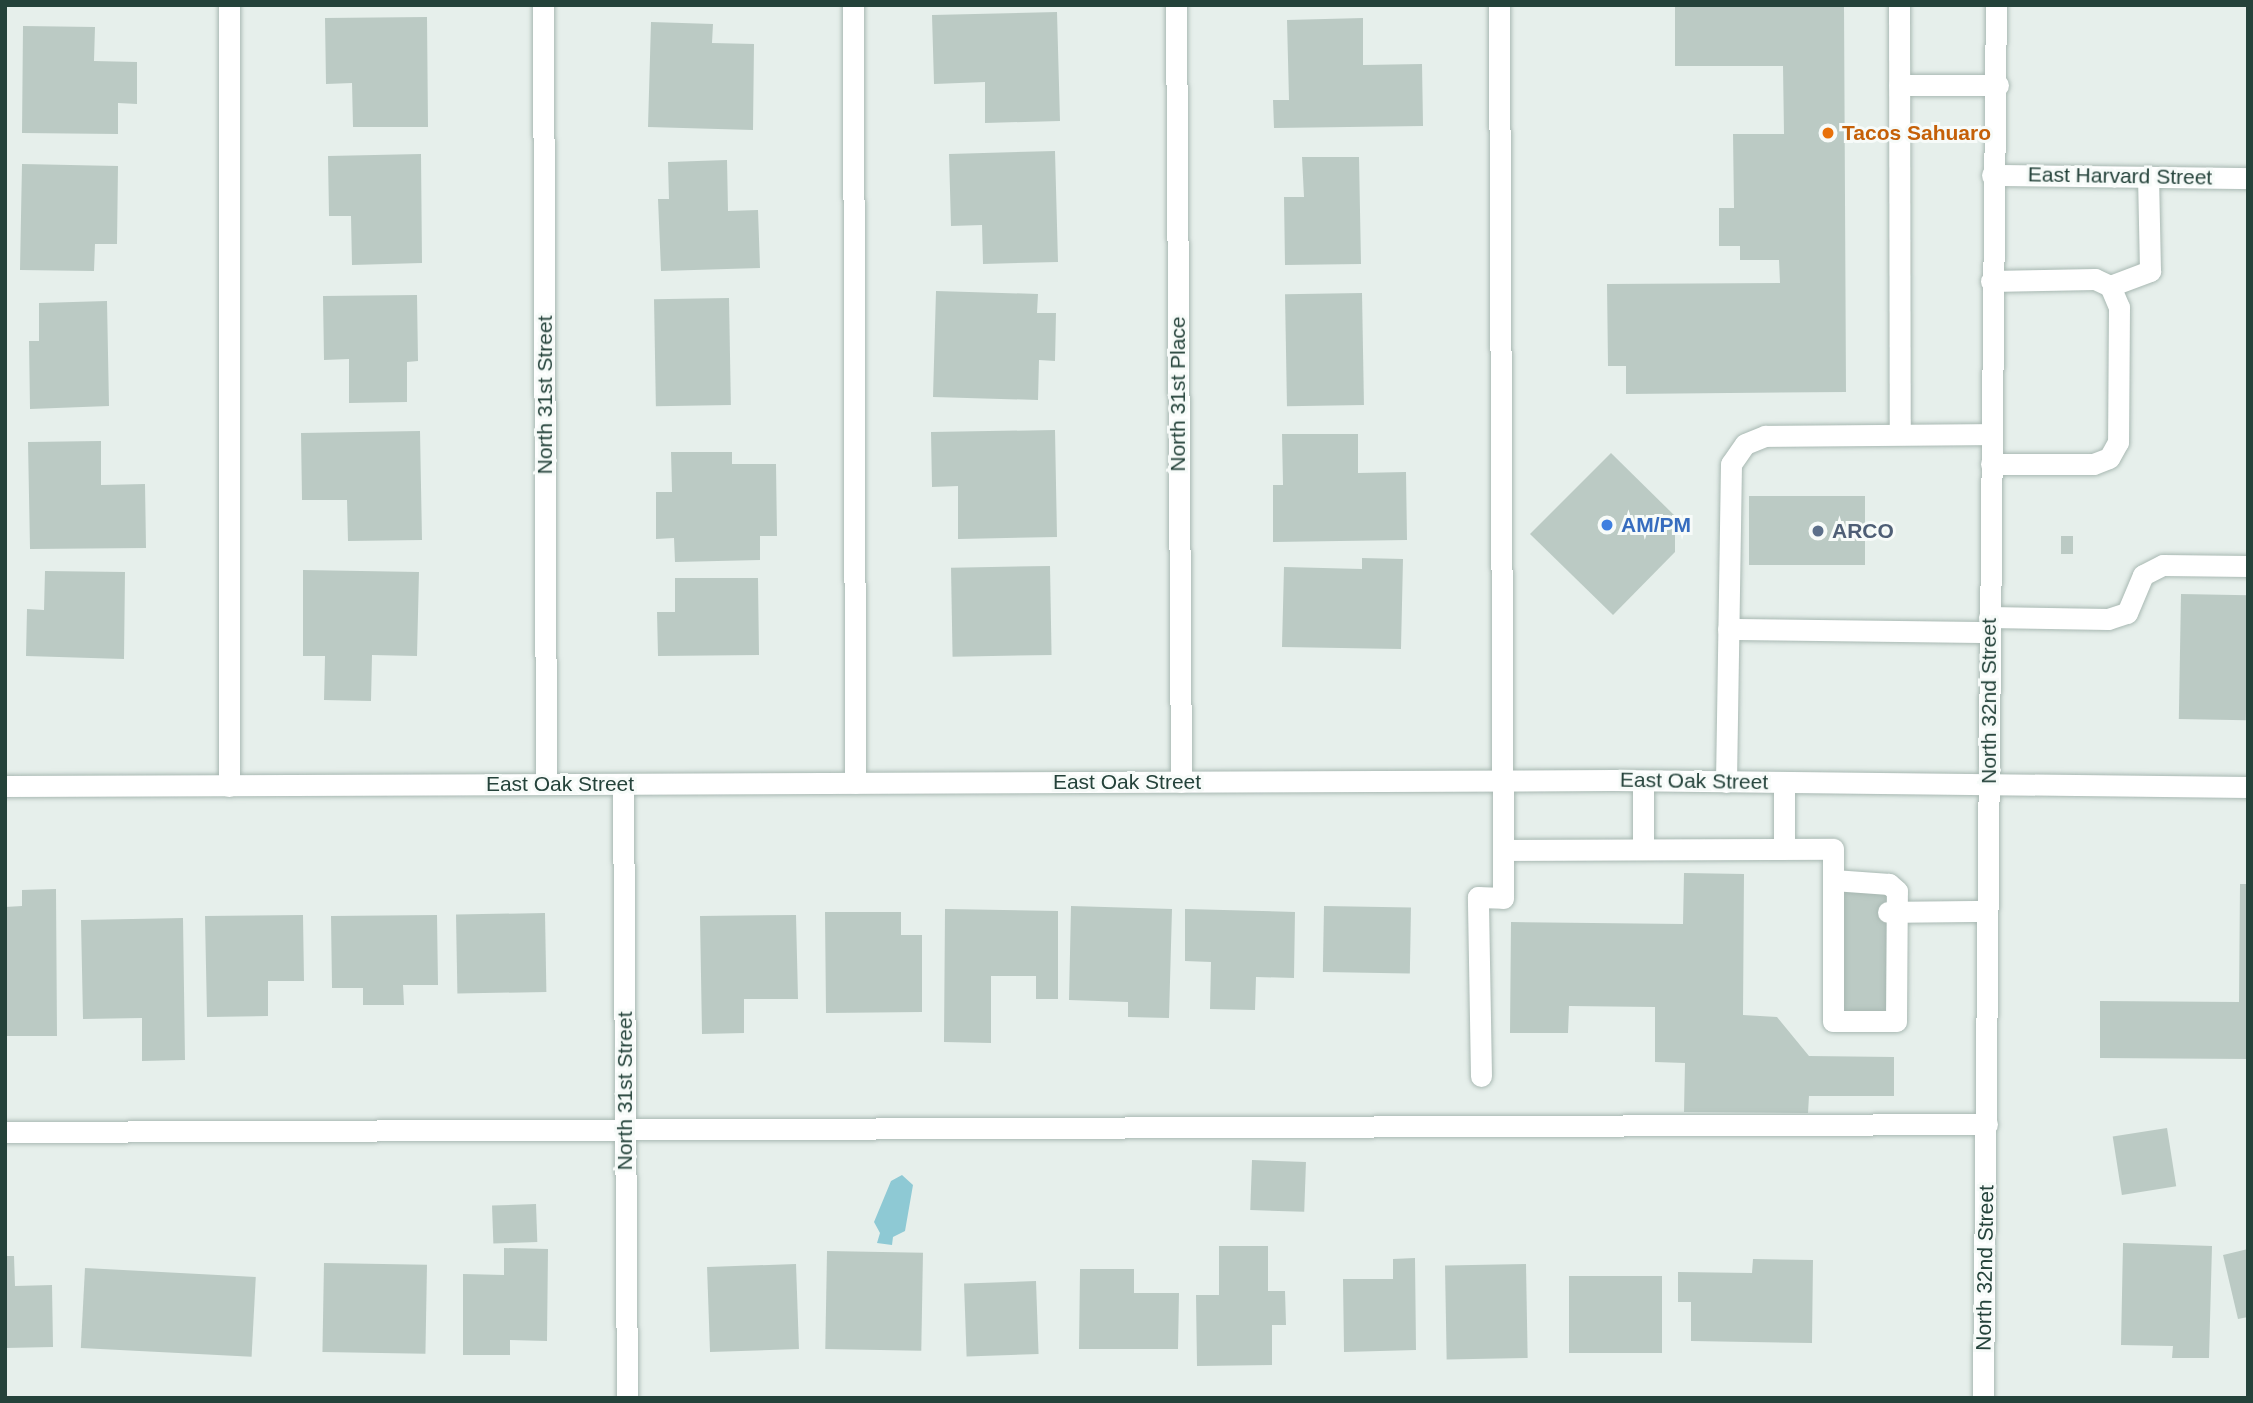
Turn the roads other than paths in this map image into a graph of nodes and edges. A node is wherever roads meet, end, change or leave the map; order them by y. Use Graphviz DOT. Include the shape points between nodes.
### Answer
graph roads {
  1 [pos="229,5"];
  2 [pos="543,5"];
  3 [pos="853,5"];
  4 [pos="1176,5"];
  5 [pos="1499,5"];
  6 [pos="1899,5"];
  7 [pos="1996,5"];
  8 [pos="1899,85"];
  9 [pos="1997,85"];
  10 [pos="1993,174"];
  11 [pos="2148,176"];
  12 [pos="2248,178"];
  13 [pos="1991,281"];
  14 [pos="2110,286"];
  15 [pos="1900,431"];
  16 [pos="1991,433"];
  17 [pos="1991,464"];
  18 [pos="2248,566"];
  19 [pos="1989,625"];
  20 [pos="1728,629"];
  21 [pos="1505,781"];
  22 [pos="1643,781"];
  23 [pos="1181,782"];
  24 [pos="1726,782"];
  25 [pos="855,783"];
  26 [pos="1784,783"];
  27 [pos="546,784"];
  28 [pos="623,784"];
  29 [pos="5,786"];
  30 [pos="229,786"];
  31 [pos="1988,786"];
  32 [pos="2248,787"];
  33 [pos="1643,849"];
  34 [pos="1784,849"];
  35 [pos="1504,850"];
  36 [pos="1833,880"];
  37 [pos="1892,911"];
  38 [pos="1987,911"];
  39 [pos="1481,1076"];
  40 [pos="1987,1124"];
  41 [pos="625,1129"];
  42 [pos="5,1132"];
  43 [pos="627,1398"];
  44 [pos="1983,1398"];
  1 -- 30 [label="street"];
  2 -- 27 [label="street, North 31st Street"];
  3 -- 25 [label="street"];
  4 -- 23 [label="street, North 31st Place"];
  5 -- 21 [label="street" via="1498,425"];
  6 -- 8 [label="street"];
  7 -- 9 [label="street, North 32nd Street"];
  8 -- 9 [label="street"];
  8 -- 15 [label="street"];
  9 -- 10 [label="street, North 32nd Street"];
  10 -- 11 [label="street, East Harvard Street"];
  10 -- 13 [label="street, North 32nd Street"];
  11 -- 12 [label="street, East Harvard Street"];
  11 -- 14 [label="street" via="2150,271"];
  13 -- 14 [label="street" via="2095,279"];
  13 -- 16 [label="street, North 32nd Street"];
  14 -- 17 [label="street" via="2119,307 2118,442 2109,458 2093,464"];
  15 -- 16 [label="street"];
  15 -- 20 [label="street" via="1765,436 1745,444 1731,464"];
  16 -- 17 [label="street, North 32nd Street"];
  17 -- 19 [label="street, North 32nd Street"];
  18 -- 19 [label="street" via="2163,565 2143,575 2127,613 2108,619"];
  19 -- 20 [label="street"];
  19 -- 31 [label="street, North 32nd Street"];
  20 -- 24 [label="street"];
  21 -- 22 [label="street, East Oak Street"];
  21 -- 23 [label="street, East Oak Street"];
  21 -- 35 [label="street"];
  22 -- 24 [label="street, East Oak Street"];
  22 -- 33 [label="street"];
  23 -- 25 [label="street, East Oak Street"];
  24 -- 26 [label="street, East Oak Street"];
  25 -- 28 [label="street, East Oak Street"];
  26 -- 31 [label="street, East Oak Street"];
  26 -- 34 [label="street"];
  27 -- 28 [label="street, East Oak Street"];
  27 -- 30 [label="street, East Oak Street"];
  28 -- 41 [label="street, North 31st Street"];
  29 -- 30 [label="street, East Oak Street"];
  31 -- 32 [label="street, East Oak Street"];
  31 -- 38 [label="street, North 32nd Street"];
  33 -- 34 [label="street"];
  33 -- 35 [label="street"];
  34 -- 36 [label="street" via="1833,849"];
  35 -- 39 [label="street" via="1503,898 1478,897"];
  36 -- 37 [label="street" via="1889,884 1897,891"];
  36 -- 37 [label="street" via="1839,912 1839,988 1833,1021 1896,1021 1900,988"];
  37 -- 38 [label="street"];
  38 -- 40 [label="street, North 32nd Street"];
  40 -- 41 [label="street"];
  40 -- 44 [label="street, North 32nd Street"];
  41 -- 42 [label="street"];
  41 -- 43 [label="street, North 31st Street"];
}
